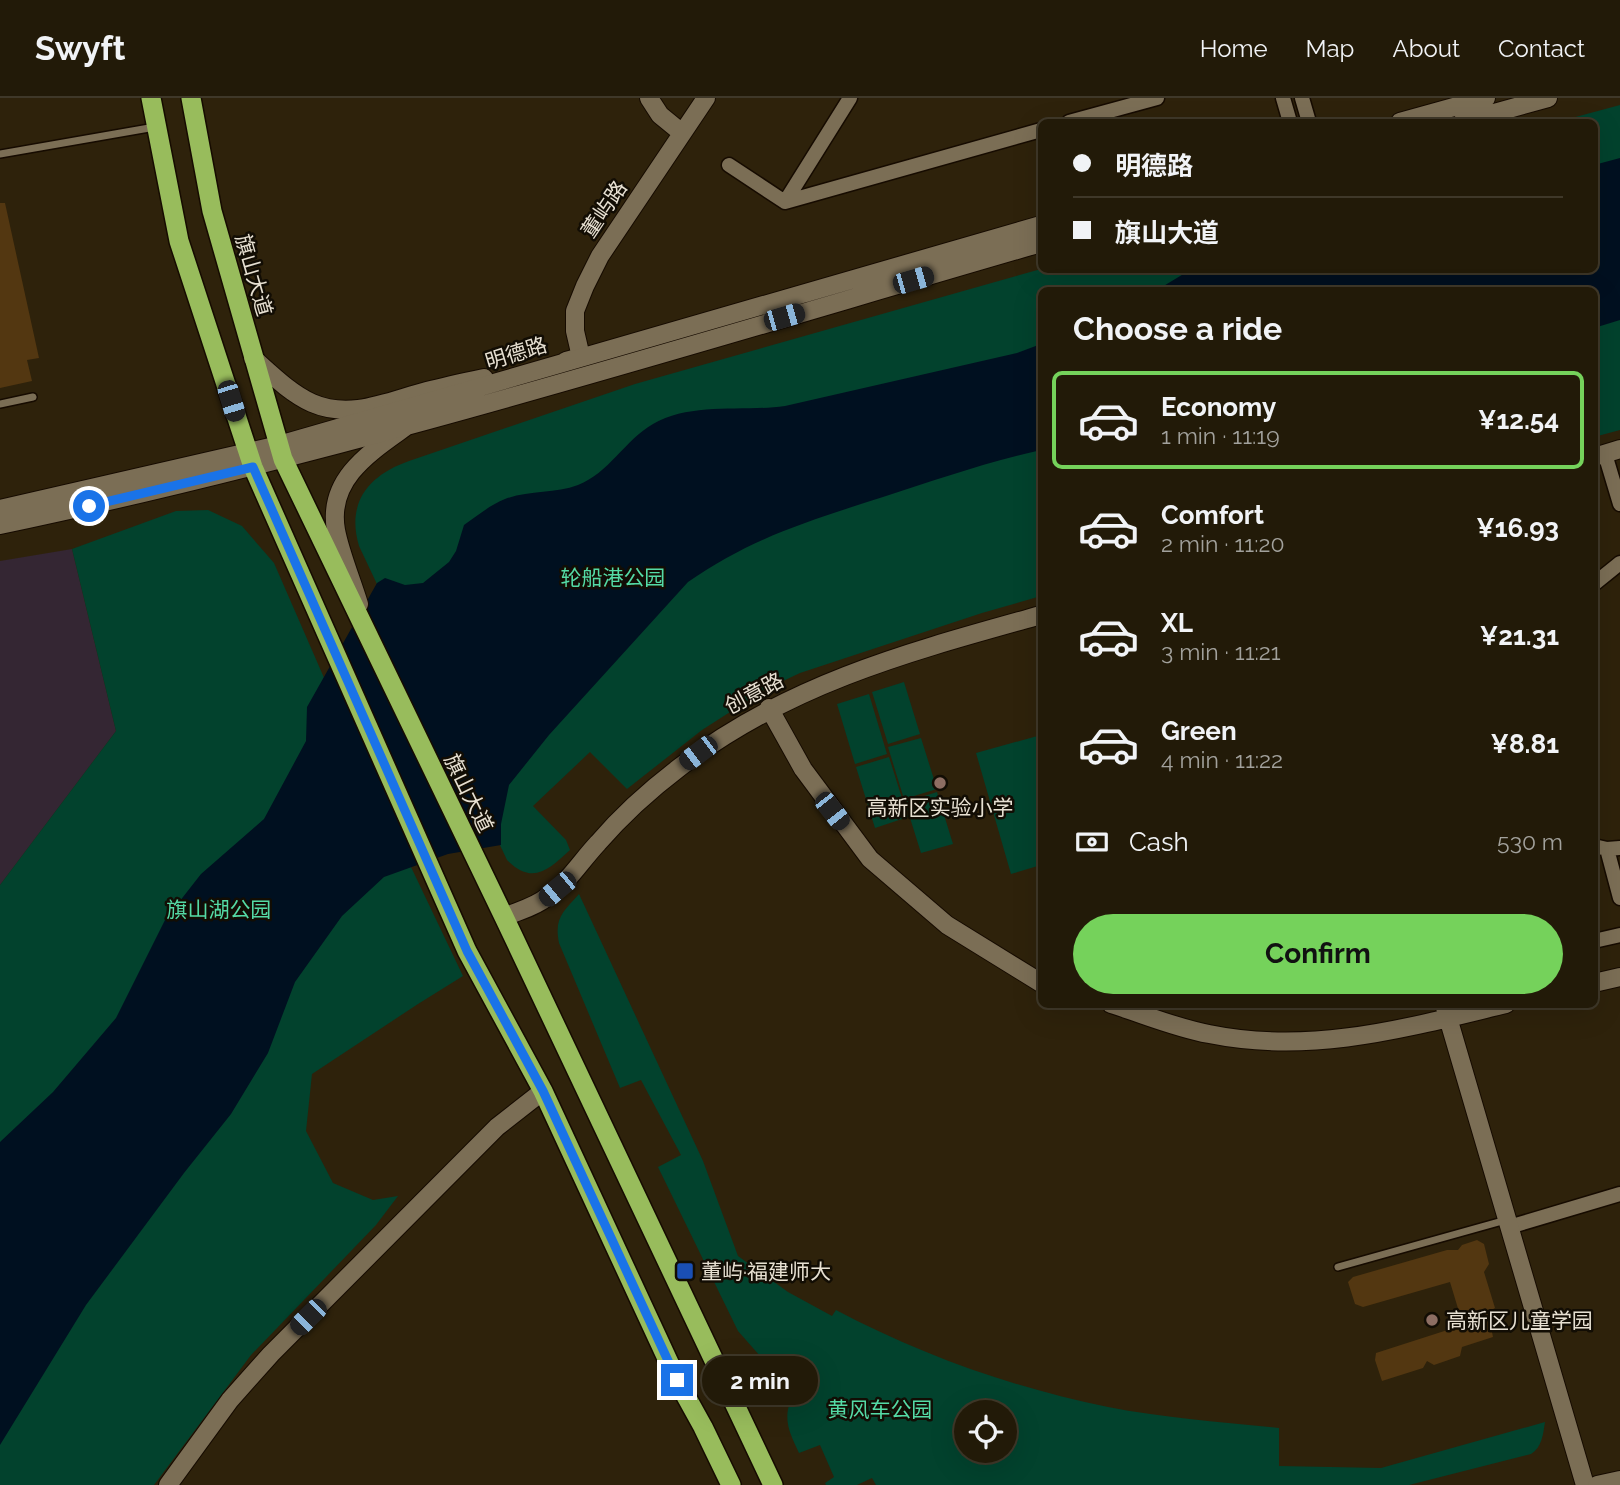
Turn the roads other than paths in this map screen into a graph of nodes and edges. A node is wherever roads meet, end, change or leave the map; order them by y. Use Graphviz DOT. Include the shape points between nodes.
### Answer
graph roads {
  1 [pos="151,98"];
  2 [pos="191,98"];
  3 [pos="649,98"];
  4 [pos="706,98"];
  5 [pos="850,98"];
  6 [pos="1157,98"];
  7 [pos="1283,98"];
  8 [pos="1302,98"];
  9 [pos="1486,98"];
  10 [pos="1548,98"];
  11 [pos="1080,119"];
  12 [pos="1289,119"];
  13 [pos="1308,119"];
  14 [pos="1411,119"];
  15 [pos="1473,119"];
  16 [pos="156,127"];
  17 [pos="1038,131"];
  18 [pos="682,134"];
  19 [pos="0,154"];
  20 [pos="729,165"];
  21 [pos="785,202"];
  22 [pos="1038,226"];
  23 [pos="1038,244"];
  24 [pos="253,358"];
  25 [pos="581,358"];
  26 [pos="33,397"];
  27 [pos="0,404"];
  28 [pos="404,428"];
  29 [pos="281,452"];
  30 [pos="1606,453"];
  31 [pos="250,460"];
  32 [pos="1620,504"];
  33 [pos="0,509"];
  34 [pos="0,525"];
  35 [pos="1620,562"];
  36 [pos="1598,581"];
  37 [pos="1038,616"];
  38 [pos="371,644"];
  39 [pos="769,708"];
  40 [pos="1607,848"];
  41 [pos="1620,898"];
  42 [pos="504,917"];
  43 [pos="1620,935"];
  44 [pos="1598,940"];
  45 [pos="1620,977"];
  46 [pos="1038,981"];
  47 [pos="1598,982"];
  48 [pos="1124,1008"];
  49 [pos="1476,1008"];
  50 [pos="1446,1012"];
  51 [pos="543,1091"];
  52 [pos="1620,1194"];
  53 [pos="1508,1223"];
  54 [pos="1338,1266"];
  55 [pos="703,1427"];
  56 [pos="1620,1480"];
  57 [pos="168,1485"];
  58 [pos="722,1485"];
  59 [pos="730,1485"];
  60 [pos="773,1485"];
  61 [pos="1586,1485"];
  62 [pos="1597,1485"];
  1 -- 16 [label="highway"];
  2 -- 24 [label="highway, 旗山大道" via="212,211"];
  3 -- 18 [label="street"];
  4 -- 18 [label="street, 董屿路"];
  5 -- 21 [label="street"];
  6 -- 11 [label="street"];
  7 -- 12 [label="street"];
  8 -- 13 [label="street"];
  9 -- 14 [label="street"];
  10 -- 15 [label="street"];
  16 -- 19 [label="lane"];
  16 -- 31 [label="highway" via="179,241"];
  17 -- 21 [label="street"];
  18 -- 25 [label="street, 董屿路" via="585,286 575,311"];
  20 -- 21 [label="street"];
  22 -- 25 [label="street, 明德路"];
  23 -- 28 [label="street"];
  24 -- 25 [label="street" via="297,395 342,411"];
  24 -- 29 [label="highway, 旗山大道"];
  25 -- 29 [label="street, 明德路"];
  26 -- 27 [label="lane"];
  28 -- 29 [label="street"];
  28 -- 38 [label="street" via="357,464 345,478 335,506 335,529"];
  29 -- 31 [label="street, 明德路"];
  29 -- 38 [label="highway, 旗山大道"];
  30 -- 32 [label="street"];
  31 -- 33 [label="street, 明德路"];
  31 -- 34 [label="street, 明德路" via="111,502"];
  31 -- 51 [label="highway" via="467,951"];
  35 -- 36 [label="street"];
  37 -- 39 [label="street, 创意路" via="843,675"];
  38 -- 42 [label="highway, 旗山大道"];
  39 -- 42 [label="street, 创意路" via="714,741 660,782 545,899"];
  39 -- 46 [label="street" via="803,769 870,859 947,925"];
  40 -- 41 [label="street"];
  42 -- 60 [label="highway, 旗山大道"];
  43 -- 44 [label="street"];
  45 -- 47 [label="street"];
  48 -- 50 [label="street" via="1206,1034 1298,1042 1354,1038"];
  49 -- 50 [label="street"];
  50 -- 53 [label="street"];
  51 -- 55 [label="highway"];
  51 -- 57 [label="street" via="497,1127 271,1354 230,1400"];
  52 -- 53 [label="street"];
  53 -- 54 [label="lane"];
  53 -- 61 [label="street"];
  55 -- 58 [label="highway"];
  55 -- 59 [label="highway"];
  56 -- 62 [label="street"];
}
